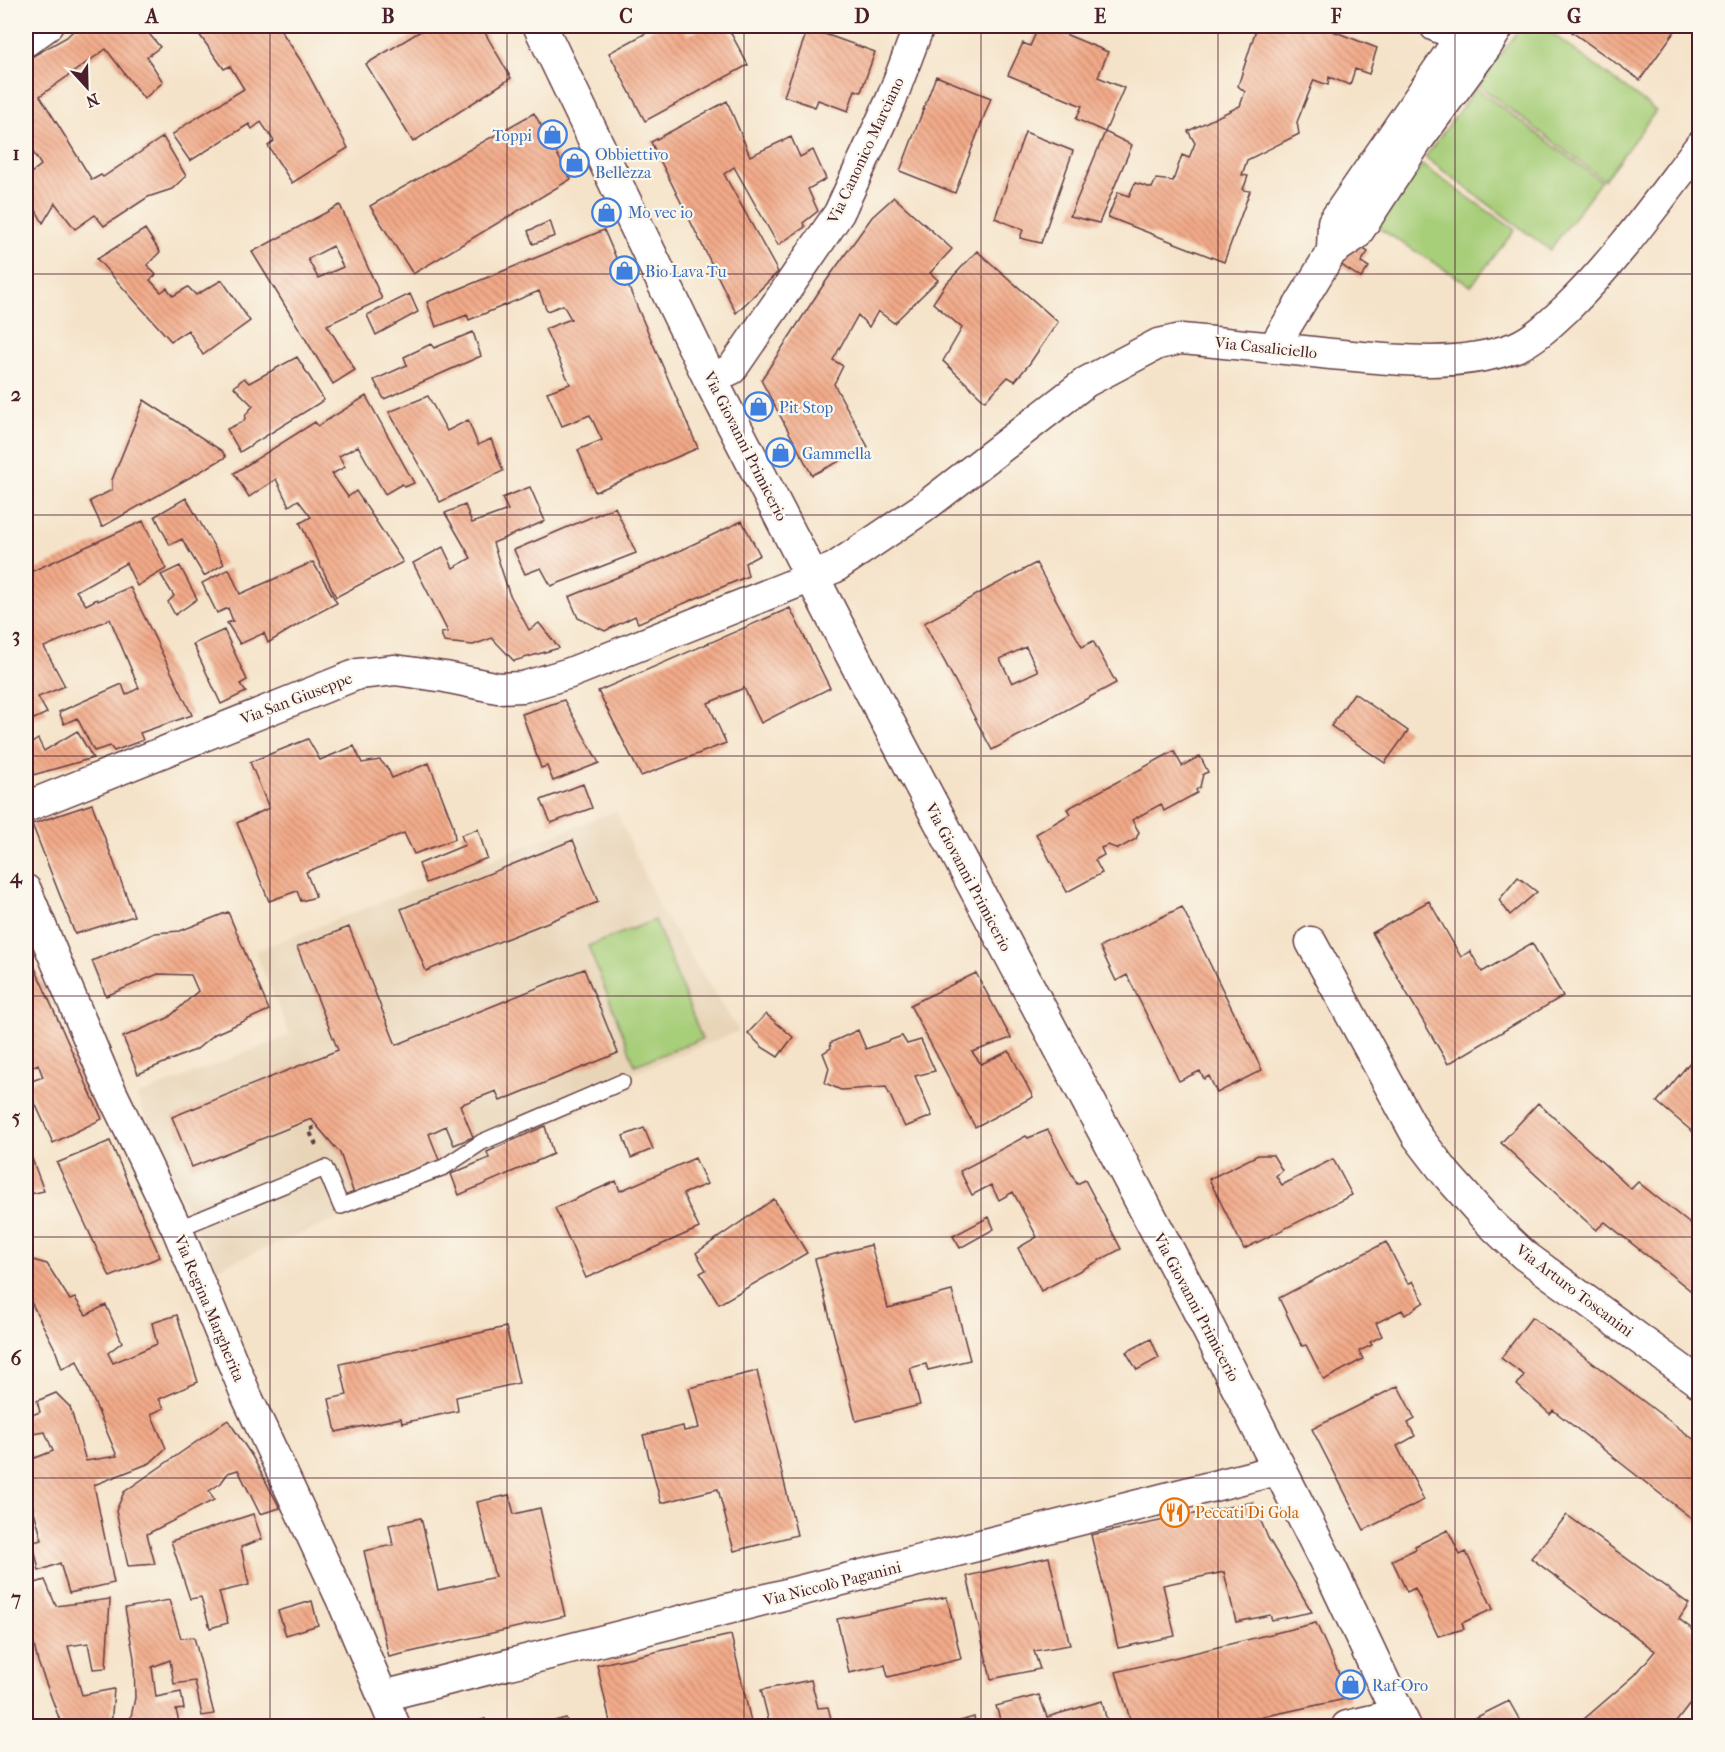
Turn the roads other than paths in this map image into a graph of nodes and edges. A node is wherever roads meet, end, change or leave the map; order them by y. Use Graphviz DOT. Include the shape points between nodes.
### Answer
graph roads {
  1 [pos="47,26"];
  2 [pos="540,26"];
  3 [pos="919,26"];
  4 [pos="1470,32"];
  5 [pos="26,41"];
  6 [pos="1700,146"];
  7 [pos="1273,348"];
  8 [pos="710,378"];
  9 [pos="813,577"];
  10 [pos="26,807"];
  11 [pos="26,890"];
  12 [pos="1311,942"];
  13 [pos="622,1082"];
  14 [pos="177,1229"];
  15 [pos="1700,1383"];
  16 [pos="1281,1469"];
  17 [pos="383,1696"];
  18 [pos="1401,1720"];
  19 [pos="395,1726"];
  20 [pos="1347,1726"];
  1 -- 5 [label="street"];
  2 -- 8 [label="street, Via Giovanni Primicerio"];
  3 -- 8 [label="street, Via Canonico Marciano" via="891,100 839,213 732,369"];
  4 -- 7 [label="street" via="1408,134 1356,236 1332,251"];
  6 -- 7 [label="street, Via Casaliciello" via="1626,244 1548,326 1518,346 1480,356 1432,361"];
  7 -- 9 [label="street, Via Casaliciello" via="1181,339 1158,344 1086,382 923,508 834,568"];
  8 -- 9 [label="street, Via Giovanni Primicerio"];
  9 -- 10 [label="street, Via San Giuseppe" via="570,673 523,687 498,688 395,670 358,674"];
  9 -- 16 [label="street, Via Giovanni Primicerio"];
  11 -- 14 [label="street, Via Regina Margherita" via="108,1084"];
  12 -- 15 [label="street, Via Arturo Toscanini" via="1417,1136 1447,1175 1524,1255"];
  13 -- 14 [label="lane" via="482,1142 444,1167 341,1206 325,1168"];
  14 -- 17 [label="street, Via Regina Margherita" via="247,1398"];
  16 -- 17 [label="street, Via Niccolò Paganini"];
  16 -- 18 [label="street, Via Giovanni Primicerio"];
  17 -- 19 [label="street, Via Regina Margherita"];
  18 -- 20 [label="street"];
}
